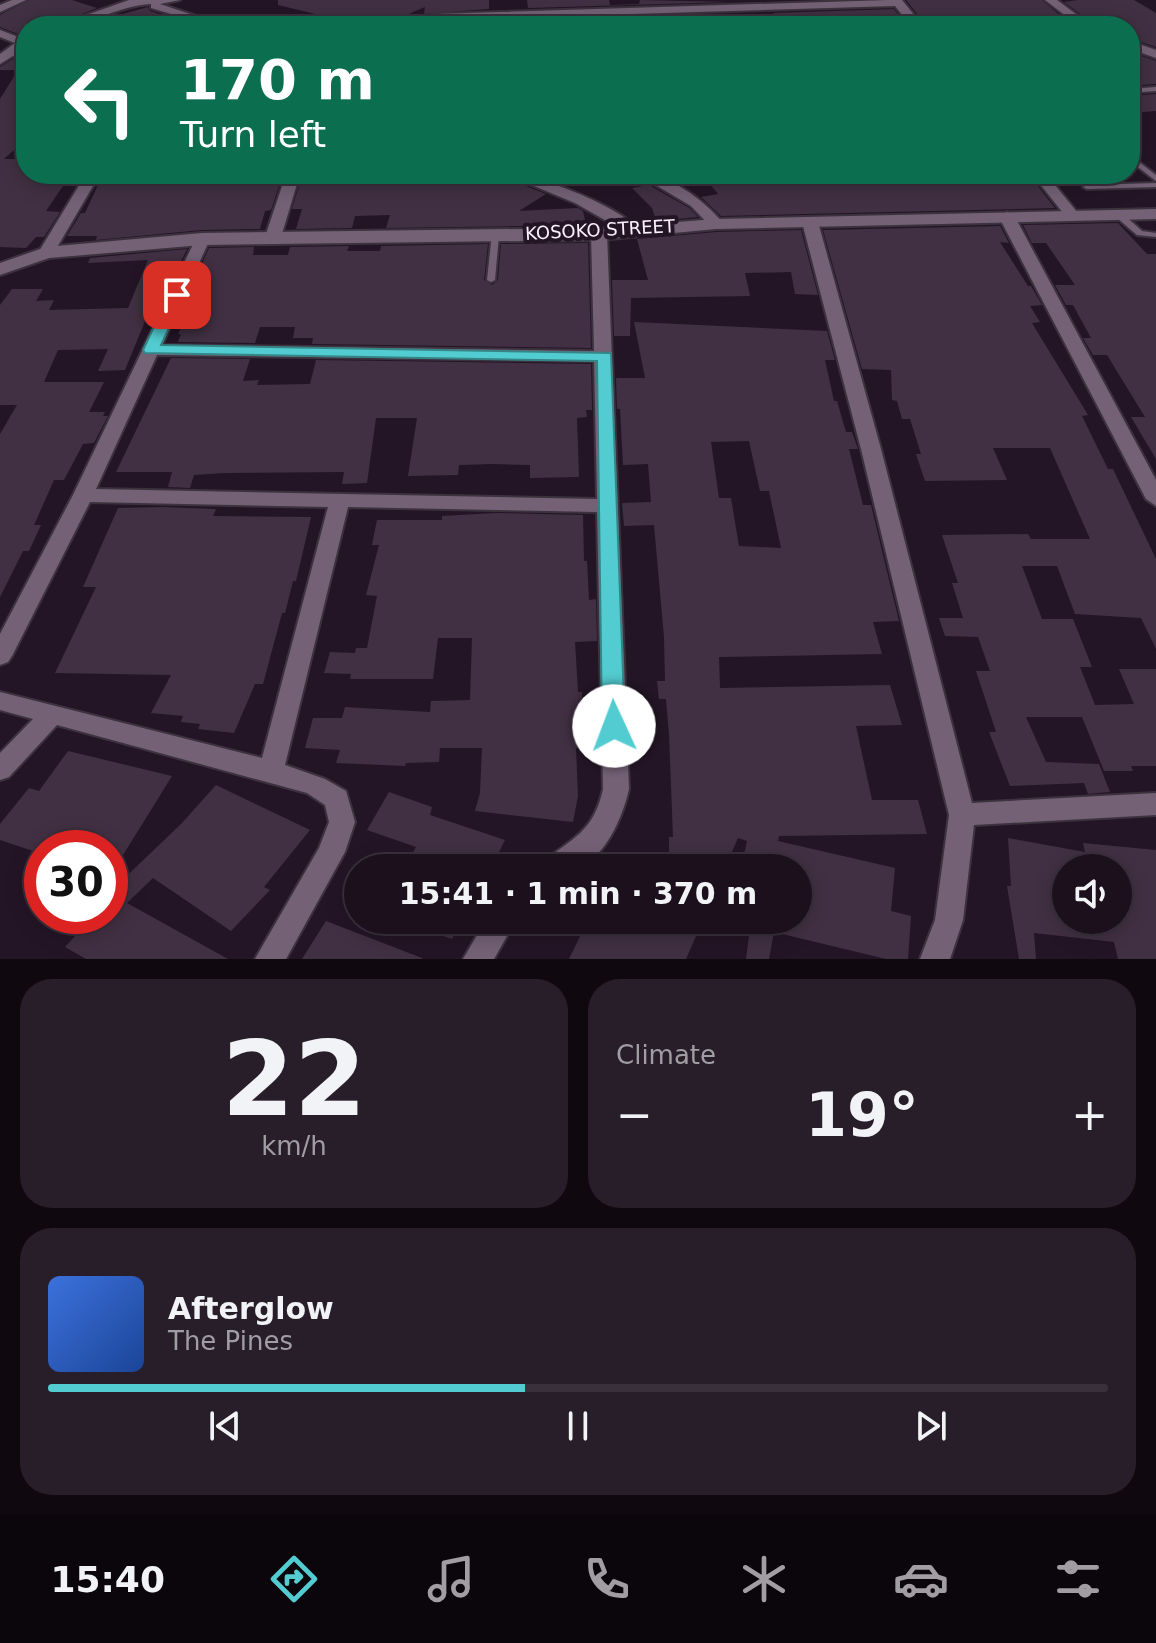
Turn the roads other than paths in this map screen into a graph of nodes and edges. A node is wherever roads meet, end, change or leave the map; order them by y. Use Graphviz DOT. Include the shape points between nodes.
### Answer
graph roads {
  1 [pos="21,0"];
  2 [pos="175,0"];
  3 [pos="518,0"];
  4 [pos="1050,0"];
  5 [pos="140,2"];
  6 [pos="897,2"];
  7 [pos="0,9"];
  8 [pos="627,13"];
  9 [pos="520,15"];
  10 [pos="94,16"];
  11 [pos="188,16"];
  12 [pos="478,16"];
  13 [pos="628,16"];
  14 [pos="1072,16"];
  15 [pos="16,47"];
  16 [pos="0,60"];
  17 [pos="1140,167"];
  18 [pos="1156,182"];
  19 [pos="87,184"];
  20 [pos="290,184"];
  21 [pos="538,184"];
  22 [pos="662,184"];
  23 [pos="1047,184"];
  24 [pos="1128,184"];
  25 [pos="1087,187"];
  26 [pos="1072,215"];
  27 [pos="1119,215"];
  28 [pos="1155,215"];
  29 [pos="1007,217"];
  30 [pos="810,222"];
  31 [pos="716,224"];
  32 [pos="631,229"];
  33 [pos="599,234"];
  34 [pos="495,235"];
  35 [pos="1156,235"];
  36 [pos="273,237"];
  37 [pos="202,239"];
  38 [pos="46,253"];
  39 [pos="0,269"];
  40 [pos="491,280"];
  41 [pos="151,350"];
  42 [pos="605,356"];
  43 [pos="83,495"];
  44 [pos="1156,499"];
  45 [pos="339,502"];
  46 [pos="606,506"];
  47 [pos="0,656"];
  48 [pos="0,701"];
  49 [pos="54,713"];
  50 [pos="0,770"];
  51 [pos="271,771"];
  52 [pos="1156,804"];
  53 [pos="962,815"];
  54 [pos="574,854"];
  55 [pos="493,934"];
  56 [pos="270,959"];
  57 [pos="478,959"];
  58 [pos="935,959"];
  1 -- 7 [label="street"];
  2 -- 5 [label="street"];
  3 -- 9 [label="street"];
  4 -- 14 [label="street"];
  5 -- 10 [label="street"];
  5 -- 11 [label="street"];
  6 -- 8 [label="street"];
  8 -- 9 [label="street"];
  8 -- 13 [label="street"];
  9 -- 12 [label="street"];
  15 -- 16 [label="street"];
  17 -- 18 [label="lane"];
  19 -- 38 [label="street"];
  20 -- 36 [label="street"];
  21 -- 32 [label="street"];
  22 -- 31 [label="street" via="696,203"];
  23 -- 26 [label="street"];
  24 -- 25 [label="lane"];
  26 -- 27 [label="street, KOSOKO STREET"];
  26 -- 29 [label="street, KOSOKO STREET"];
  27 -- 28 [label="street, KOSOKO STREET"];
  27 -- 35 [label="lane" via="1140,233"];
  29 -- 30 [label="street, KOSOKO STREET"];
  29 -- 44 [label="street"];
  30 -- 31 [label="street, KOSOKO STREET"];
  30 -- 53 [label="street"];
  31 -- 32 [label="street, KOSOKO STREET"];
  32 -- 33 [label="street, KOSOKO STREET"];
  33 -- 34 [label="street, KOSOKO STREET"];
  33 -- 42 [label="street"];
  34 -- 36 [label="street, KOSOKO STREET"];
  34 -- 40 [label="lane"];
  36 -- 37 [label="street, KOSOKO STREET"];
  37 -- 38 [label="street, KOSOKO STREET"];
  37 -- 41 [label="street"];
  38 -- 39 [label="street, KOSOKO STREET"];
  41 -- 42 [label="street"];
  41 -- 43 [label="street"];
  42 -- 46 [label="street"];
  43 -- 45 [label="street"];
  43 -- 47 [label="street"];
  45 -- 46 [label="street"];
  45 -- 51 [label="street"];
  46 -- 54 [label="street" via="616,789 610,819"];
  48 -- 49 [label="street"];
  49 -- 50 [label="street"];
  49 -- 51 [label="street"];
  51 -- 56 [label="street" via="337,799 342,822 331,852"];
  52 -- 53 [label="street"];
  53 -- 58 [label="street" via="949,920"];
  55 -- 57 [label="street"];
}
